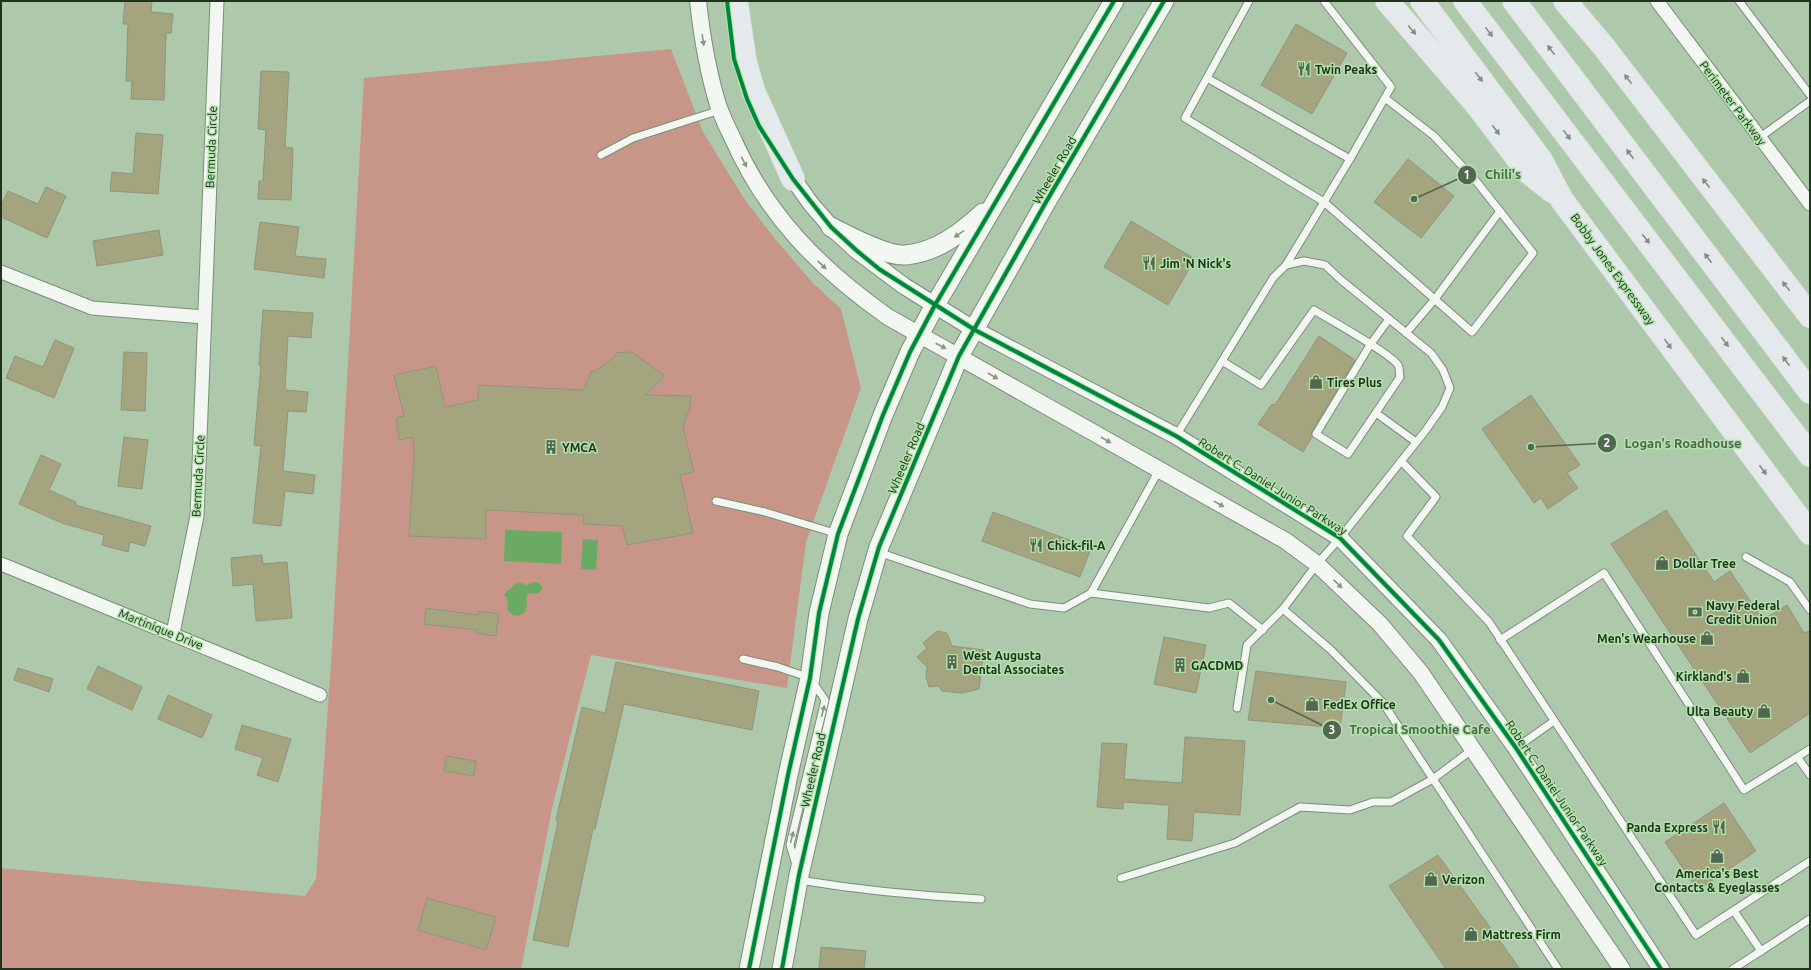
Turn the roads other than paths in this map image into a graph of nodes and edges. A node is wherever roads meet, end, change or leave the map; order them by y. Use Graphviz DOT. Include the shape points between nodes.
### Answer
graph roads {
  1 [pos="217,1"];
  2 [pos="698,1"];
  3 [pos="727,1"];
  4 [pos="736,1"];
  5 [pos="1114,1"];
  6 [pos="1164,1"];
  7 [pos="1249,1"];
  8 [pos="1324,1"];
  9 [pos="1387,1"];
  10 [pos="1422,1"];
  11 [pos="1465,1"];
  12 [pos="1514,1"];
  13 [pos="1564,1"];
  14 [pos="1577,1"];
  15 [pos="1657,1"];
  16 [pos="1739,1"];
  17 [pos="1604,47"];
  18 [pos="1208,78"];
  19 [pos="1810,95"];
  20 [pos="1385,98"];
  21 [pos="1810,100"];
  22 [pos="720,110"];
  23 [pos="1759,138"];
  24 [pos="601,155"];
  25 [pos="1350,159"];
  26 [pos="793,179"];
  27 [pos="998,199"];
  28 [pos="1562,200"];
  29 [pos="1324,202"];
  30 [pos="1810,204"];
  31 [pos="1500,211"];
  32 [pos="831,227"];
  33 [pos="1286,265"];
  34 [pos="1,272"];
  35 [pos="1435,299"];
  36 [pos="935,305"];
  37 [pos="1810,316"];
  38 [pos="204,317"];
  39 [pos="1389,319"];
  40 [pos="975,330"];
  41 [pos="1406,333"];
  42 [pos="921,335"];
  43 [pos="1370,345"];
  44 [pos="959,356"];
  45 [pos="1222,361"];
  46 [pos="1810,392"];
  47 [pos="1376,413"];
  48 [pos="1176,436"];
  49 [pos="1416,442"];
  50 [pos="1810,455"];
  51 [pos="1401,461"];
  52 [pos="1159,470"];
  53 [pos="716,501"];
  54 [pos="1810,533"];
  55 [pos="838,534"];
  56 [pos="1340,538"];
  57 [pos="878,552"];
  58 [pos="1746,557"];
  59 [pos="1,564"];
  60 [pos="1316,564"];
  61 [pos="1091,593"];
  62 [pos="1283,609"];
  63 [pos="1810,610"];
  64 [pos="1263,630"];
  65 [pos="173,633"];
  66 [pos="1500,640"];
  67 [pos="743,660"];
  68 [pos="810,678"];
  69 [pos="320,695"];
  70 [pos="1237,708"];
  71 [pos="1554,721"];
  72 [pos="1516,748"];
  73 [pos="1474,749"];
  74 [pos="1810,749"];
  75 [pos="1798,758"];
  76 [pos="1810,775"];
  77 [pos="1433,779"];
  78 [pos="1810,861"];
  79 [pos="799,877"];
  80 [pos="1121,878"];
  81 [pos="981,900"];
  82 [pos="1734,910"];
  83 [pos="1810,919"];
  84 [pos="1761,951"];
  85 [pos="749,969"];
  86 [pos="782,969"];
  87 [pos="1558,969"];
  88 [pos="1622,969"];
  89 [pos="1661,969"];
  90 [pos="1734,969"];
  1 -- 38 [label="street, Bermuda Circle"];
  2 -- 22 [label="street, one-way" via="706,60"];
  3 -- 26 [label="street, Robert C. Daniel Junior Parkway" via="734,59 747,99 759,126"];
  4 -- 26 [label="highway" via="745,61 754,90"];
  5 -- 27 [label="main road, Wheeler Road"];
  6 -- 40 [label="main road, Wheeler Road" via="999,284"];
  7 -- 18 [label="lane"];
  8 -- 20 [label="lane" via="1391,87"];
  9 -- 28 [label="highway, one-way" via="1476,104 1527,171"];
  10 -- 28 [label="highway, Bobby Jones Expressway, one-way" via="1541,160"];
  11 -- 50 [label="highway, one-way"];
  46 -- 12 [label="highway, one-way"];
  13 -- 17 [label="highway"];
  14 -- 17 [label="highway"];
  15 -- 23 [label="street, Perimeter Parkway"];
  16 -- 19 [label="lane"];
  37 -- 17 [label="highway, one-way"];
  18 -- 25 [label="lane"];
  18 -- 29 [label="lane" via="1185,118"];
  20 -- 25 [label="lane"];
  20 -- 31 [label="lane" via="1434,136"];
  21 -- 23 [label="lane"];
  22 -- 24 [label="lane" via="633,138"];
  22 -- 42 [label="street, one-way" via="751,176 788,228 825,268 856,294 888,317"];
  23 -- 30 [label="street, Perimeter Parkway"];
  25 -- 29 [label="lane"];
  26 -- 32 [label="street, Robert C. Daniel Junior Parkway"];
  27 -- 32 [label="main road, one-way" via="960,234 933,248 905,256 875,249"];
  27 -- 36 [label="main road, Wheeler Road"];
  28 -- 54 [label="highway, Bobby Jones Expressway, one-way"];
  29 -- 33 [label="lane"];
  29 -- 35 [label="lane"];
  31 -- 35 [label="lane"];
  31 -- 35 [label="lane" via="1532,253 1472,332"];
  32 -- 36 [label="street, Robert C. Daniel Junior Parkway" via="879,269"];
  33 -- 39 [label="lane" via="1304,261 1325,265"];
  33 -- 45 [label="lane" via="1266,287"];
  34 -- 38 [label="street" via="92,308"];
  35 -- 41 [label="lane"];
  36 -- 40 [label="street, Robert C. Daniel Junior Parkway"];
  36 -- 42 [label="main road, Wheeler Road"];
  38 -- 65 [label="street, Bermuda Circle" via="197,516"];
  39 -- 41 [label="lane"];
  39 -- 43 [label="lane"];
  40 -- 44 [label="main road, Wheeler Road"];
  40 -- 48 [label="street, Robert C. Daniel Junior Parkway"];
  41 -- 49 [label="lane" via="1431,353 1443,370 1450,388 1442,407"];
  42 -- 44 [label="street, one-way"];
  42 -- 55 [label="main road, Wheeler Road" via="910,352 883,414"];
  43 -- 45 [label="lane" via="1314,310 1261,385"];
  43 -- 47 [label="lane" via="1399,366 1400,377"];
  43 -- 47 [label="lane" via="1316,434 1348,454"];
  44 -- 52 [label="street, one-way"];
  44 -- 57 [label="main road, Wheeler Road"];
  45 -- 48 [label="lane"];
  47 -- 49 [label="lane"];
  48 -- 56 [label="street, Robert C. Daniel Junior Parkway"];
  49 -- 51 [label="lane"];
  51 -- 56 [label="lane"];
  51 -- 66 [label="lane" via="1436,497 1407,536 1489,622"];
  52 -- 60 [label="street, one-way" via="1286,541"];
  52 -- 61 [label="lane"];
  53 -- 55 [label="lane" via="765,512"];
  55 -- 68 [label="main road, Wheeler Road" via="819,612"];
  56 -- 60 [label="lane"];
  56 -- 72 [label="street, Robert C. Daniel Junior Parkway" via="1439,640"];
  57 -- 61 [label="lane" via="1030,604 1064,608"];
  57 -- 79 [label="main road, Wheeler Road" via="858,618"];
  58 -- 63 [label="lane" via="1790,582"];
  59 -- 65 [label="street, Martinique Drive"];
  60 -- 62 [label="lane"];
  60 -- 73 [label="street, one-way" via="1380,624 1421,673"];
  61 -- 64 [label="lane" via="1209,608 1229,603"];
  62 -- 64 [label="lane"];
  62 -- 77 [label="lane" via="1331,650 1383,703"];
  64 -- 70 [label="lane" via="1247,645"];
  65 -- 69 [label="street, Martinique Drive"];
  66 -- 71 [label="lane"];
  66 -- 75 [label="lane" via="1604,573 1744,790"];
  67 -- 68 [label="lane" via="778,667"];
  79 -- 68 [label="lane, one-way" via="790,845 825,700"];
  68 -- 85 [label="main road, Wheeler Road"];
  71 -- 72 [label="lane"];
  71 -- 82 [label="lane" via="1696,935"];
  72 -- 89 [label="street, Robert C. Daniel Junior Parkway"];
  73 -- 77 [label="lane"];
  73 -- 88 [label="street"];
  74 -- 75 [label="lane"];
  75 -- 76 [label="lane"];
  77 -- 80 [label="lane" via="1390,802 1373,802 1350,810 1300,807 1234,843"];
  77 -- 87 [label="lane"];
  78 -- 82 [label="lane"];
  79 -- 81 [label="lane" via="868,890"];
  79 -- 86 [label="main road, Wheeler Road"];
  82 -- 84 [label="lane"];
  83 -- 84 [label="lane"];
  84 -- 90 [label="lane"];
}
